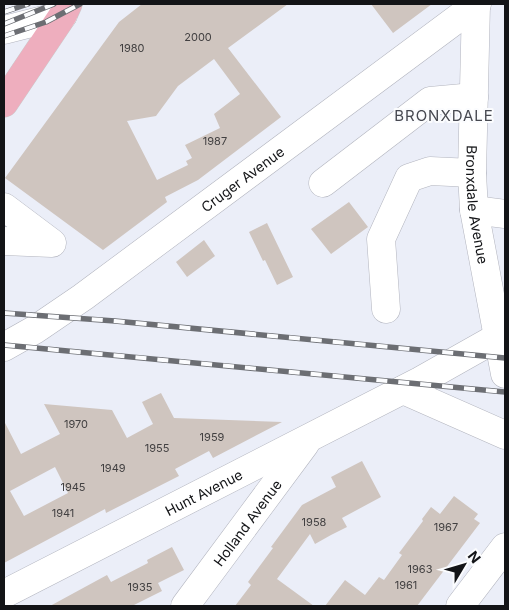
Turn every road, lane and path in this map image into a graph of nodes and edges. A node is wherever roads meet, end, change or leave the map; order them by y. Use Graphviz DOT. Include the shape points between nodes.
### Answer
graph roads {
  1 [pos="477,4"];
  2 [pos="68,7"];
  3 [pos="4,30"];
  4 [pos="474,97"];
  5 [pos="4,103"];
  6 [pos="472,173"];
  7 [pos="324,183"];
  8 [pos="4,207"];
  9 [pos="474,210"];
  10 [pos="505,214"];
  11 [pos="4,242"];
  12 [pos="386,308"];
  13 [pos="498,336"];
  14 [pos="4,347"];
  15 [pos="505,374"];
  16 [pos="403,390"];
  17 [pos="505,435"];
  18 [pos="309,439"];
  19 [pos="505,548"];
  20 [pos="4,594"];
  21 [pos="185,606"];
  22 [pos="460,606"];
  1 -- 4 [label="street, Bronxdale Avenue"];
  1 -- 14 [label="street, Cruger Avenue" via="83,297"];
  2 -- 3 [label="street"];
  2 -- 5 [label="main road"];
  4 -- 6 [label="street, Bronxdale Avenue"];
  4 -- 7 [label="street" via="430,101"];
  6 -- 9 [label="street, Bronxdale Avenue"];
  6 -- 12 [label="street" via="430,171 409,178 382,239"];
  8 -- 11 [label="street" via="52,243"];
  9 -- 10 [label="street"];
  9 -- 13 [label="street, Bronxdale Avenue"];
  13 -- 15 [label="street, Bronxdale Avenue"];
  13 -- 16 [label="street, Hunt Avenue"];
  16 -- 17 [label="street"];
  16 -- 18 [label="street, Hunt Avenue"];
  18 -- 20 [label="street, Hunt Avenue"];
  18 -- 21 [label="street, Holland Avenue"];
  19 -- 22 [label="street"];
}
